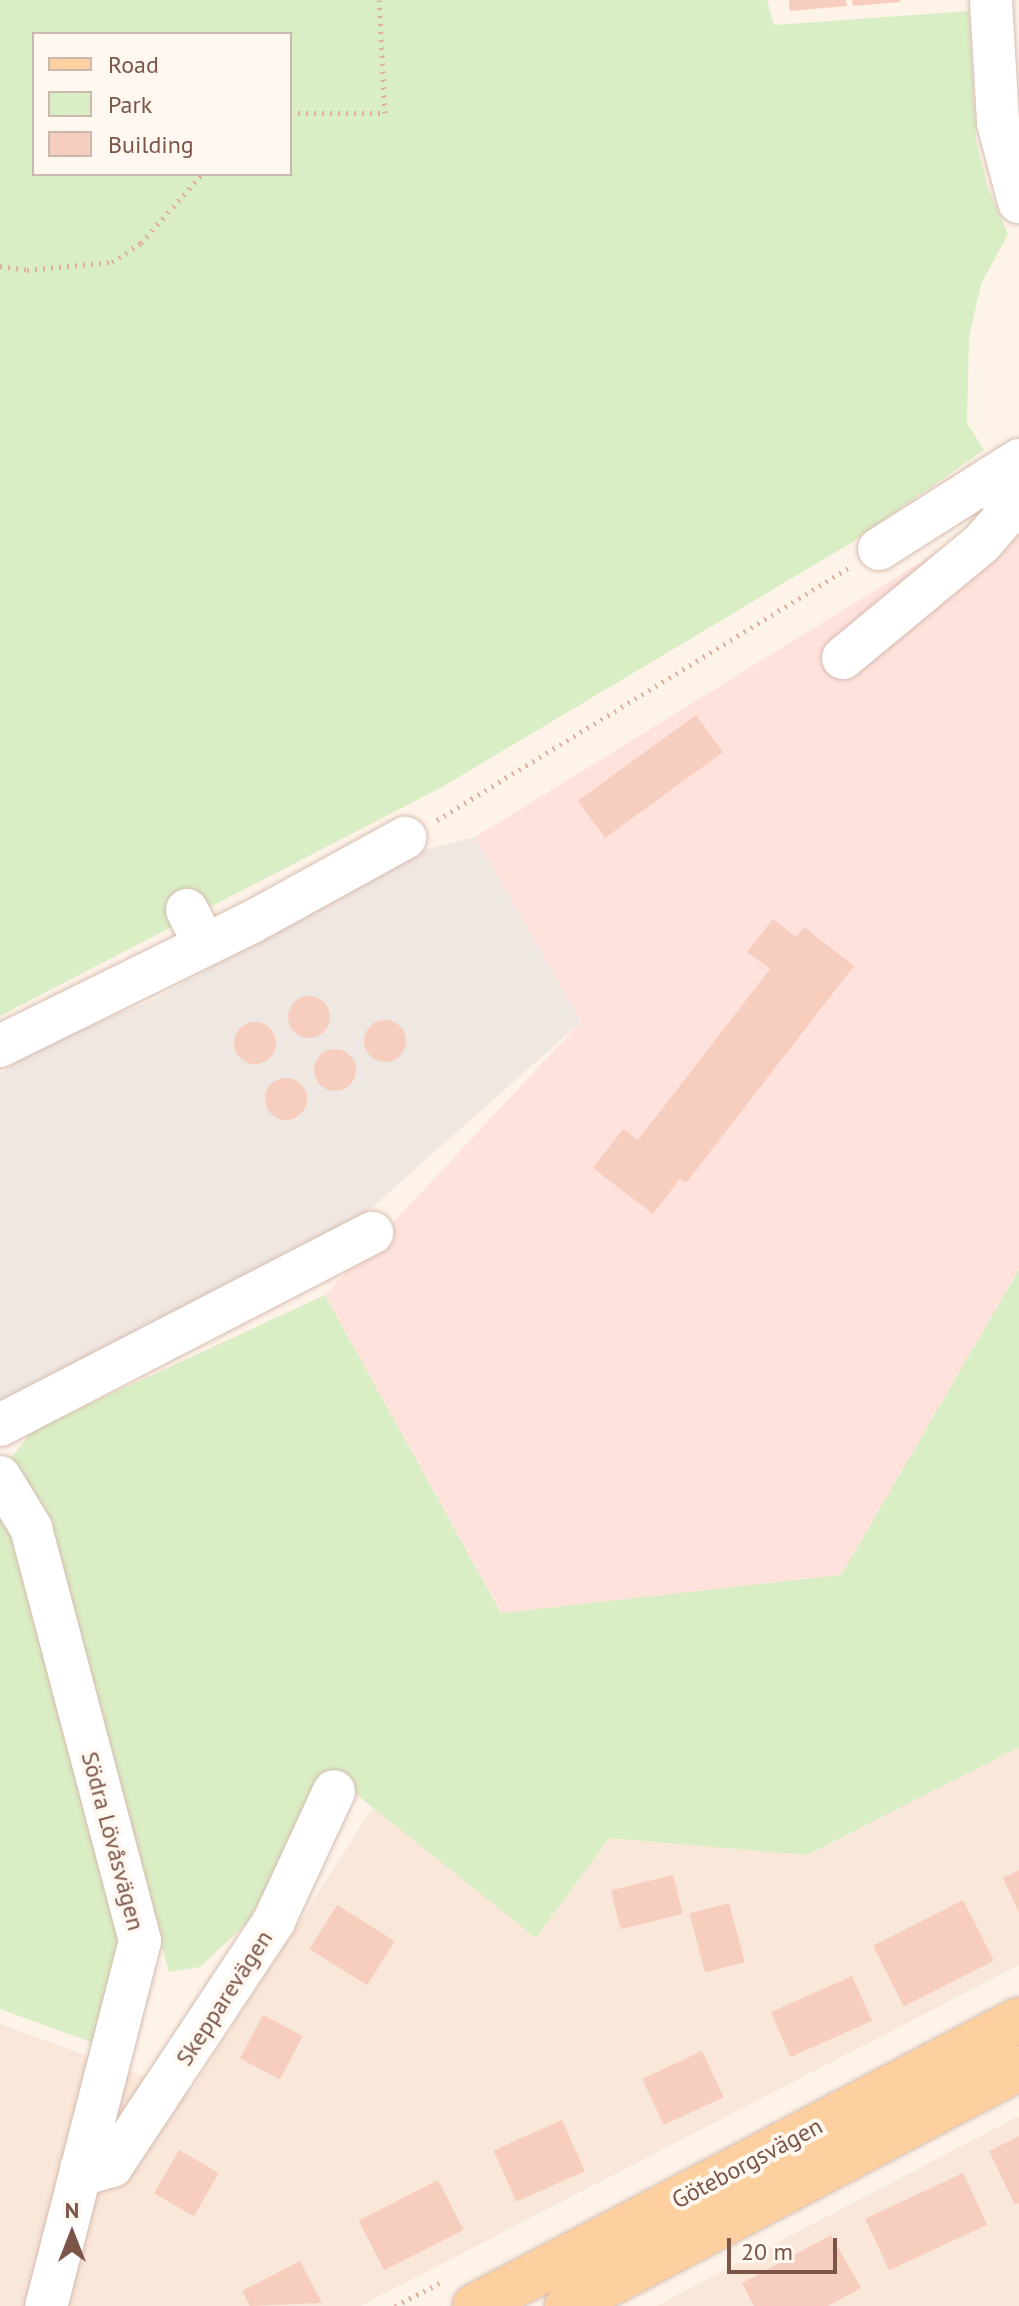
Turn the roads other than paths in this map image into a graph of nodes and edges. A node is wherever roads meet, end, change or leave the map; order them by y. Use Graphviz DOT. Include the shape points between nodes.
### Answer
graph roads {
  1 [pos="991,0"];
  2 [pos="1019,202"];
  3 [pos="1012,464"];
  4 [pos="879,549"];
  5 [pos="843,658"];
  6 [pos="405,838"];
  7 [pos="0,1046"];
  8 [pos="372,1233"];
  9 [pos="0,1425"];
  10 [pos="0,1477"];
  11 [pos="334,1791"];
  12 [pos="1019,2020"];
  13 [pos="1019,2068"];
  14 [pos="81,2168"];
  15 [pos="46,2306"];
  16 [pos="475,2306"];
  17 [pos="567,2306"];
  1 -- 2 [label="street" via="998,123"];
  3 -- 4 [label="street"];
  3 -- 5 [label="street" via="1004,518 982,543"];
  6 -- 7 [label="street" via="263,927 196,928"];
  8 -- 9 [label="street"];
  10 -- 14 [label="street, Södra Lövåsvägen" via="31,1528 140,1941"];
  11 -- 14 [label="street, Skepparevägen" via="274,1921 112,2166"];
  12 -- 16 [label="main road, Göteborgsvägen"];
  13 -- 17 [label="main road, Göteborgsvägen"];
  14 -- 15 [label="street, Södra Lövåsvägen"];
}
